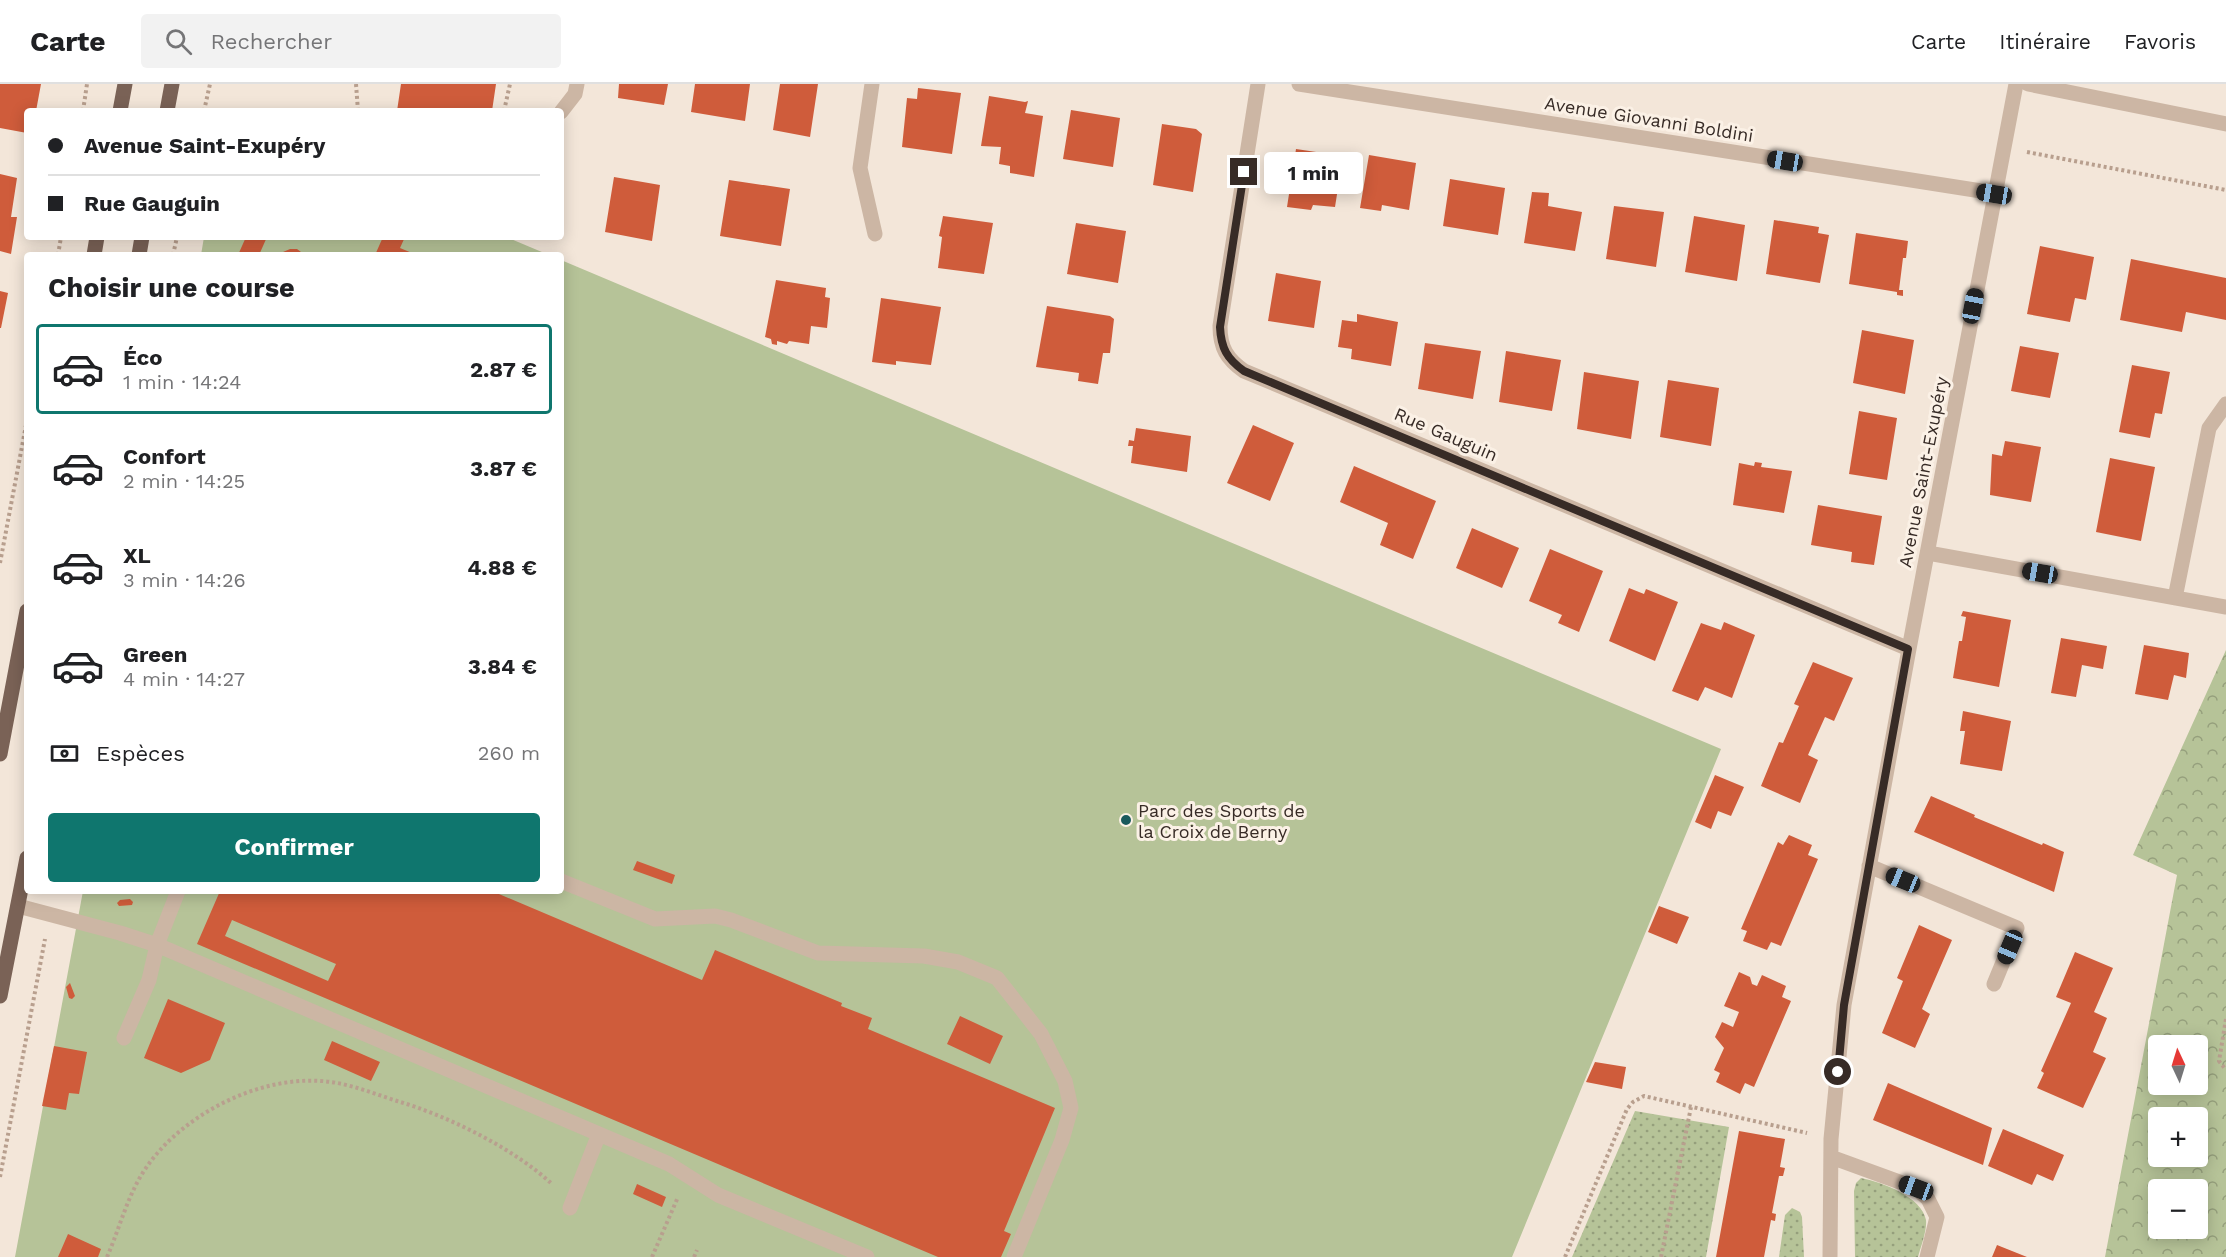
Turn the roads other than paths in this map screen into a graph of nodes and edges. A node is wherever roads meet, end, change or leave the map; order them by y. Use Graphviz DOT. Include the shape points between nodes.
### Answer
graph roads {
  1 [pos="125,84"];
  2 [pos="172,84"];
  3 [pos="577,84"];
  4 [pos="872,84"];
  5 [pos="1258,84"];
  6 [pos="1299,84"];
  7 [pos="2016,84"];
  8 [pos="2028,84"];
  9 [pos="121,108"];
  10 [pos="168,108"];
  11 [pos="564,108"];
  12 [pos="2226,124"];
  13 [pos="1994,194"];
  14 [pos="875,234"];
  15 [pos="2226,404"];
  16 [pos="1928,553"];
  17 [pos="2175,598"];
  18 [pos="2226,607"];
  19 [pos="24,627"];
  20 [pos="1908,649"];
  21 [pos="0,754"];
  22 [pos="1869,866"];
  23 [pos="24,874"];
  24 [pos="564,882"];
  25 [pos="177,894"];
  26 [pos="18,906"];
  27 [pos="158,945"];
  28 [pos="1994,984"];
  29 [pos="0,996"];
  30 [pos="124,1038"];
  31 [pos="598,1134"];
  32 [pos="1831,1158"];
  33 [pos="570,1208"];
  34 [pos="867,1257"];
  35 [pos="1014,1257"];
  36 [pos="1830,1257"];
  37 [pos="1927,1257"];
  1 -- 9 [label="main road"];
  2 -- 10 [label="main road"];
  3 -- 11 [label="street"];
  4 -- 14 [label="street" via="860,168"];
  5 -- 20 [label="street, Rue Gauguin" via="1220,327 1220,340 1234,364"];
  6 -- 13 [label="street, Avenue Giovanni Boldini"];
  7 -- 13 [label="street, Avenue Saint-Exupéry"];
  8 -- 12 [label="street"];
  13 -- 16 [label="street, Avenue Saint-Exupéry"];
  15 -- 17 [label="street" via="2209,428"];
  16 -- 17 [label="street"];
  16 -- 20 [label="street, Avenue Saint-Exupéry"];
  17 -- 18 [label="street"];
  19 -- 21 [label="main road"];
  20 -- 22 [label="street, Avenue Saint-Exupéry"];
  22 -- 28 [label="street" via="2018,928"];
  22 -- 32 [label="street, Avenue Saint-Exupéry" via="1844,1005"];
  23 -- 26 [label="main road"];
  24 -- 35 [label="street" via="655,919 715,916 818,952 924,956 958,963 997,978 1041,1035 1065,1081 1071,1108 1062,1140"];
  25 -- 27 [label="street"];
  26 -- 27 [label="street"];
  26 -- 29 [label="main road"];
  27 -- 30 [label="street" via="149,980"];
  27 -- 31 [label="street"];
  31 -- 33 [label="street"];
  31 -- 34 [label="street" via="669,1164 718,1195"];
  32 -- 36 [label="street, Avenue Saint-Exupéry"];
  32 -- 37 [label="street" via="1916,1188 1928,1199 1937,1217"];
}
